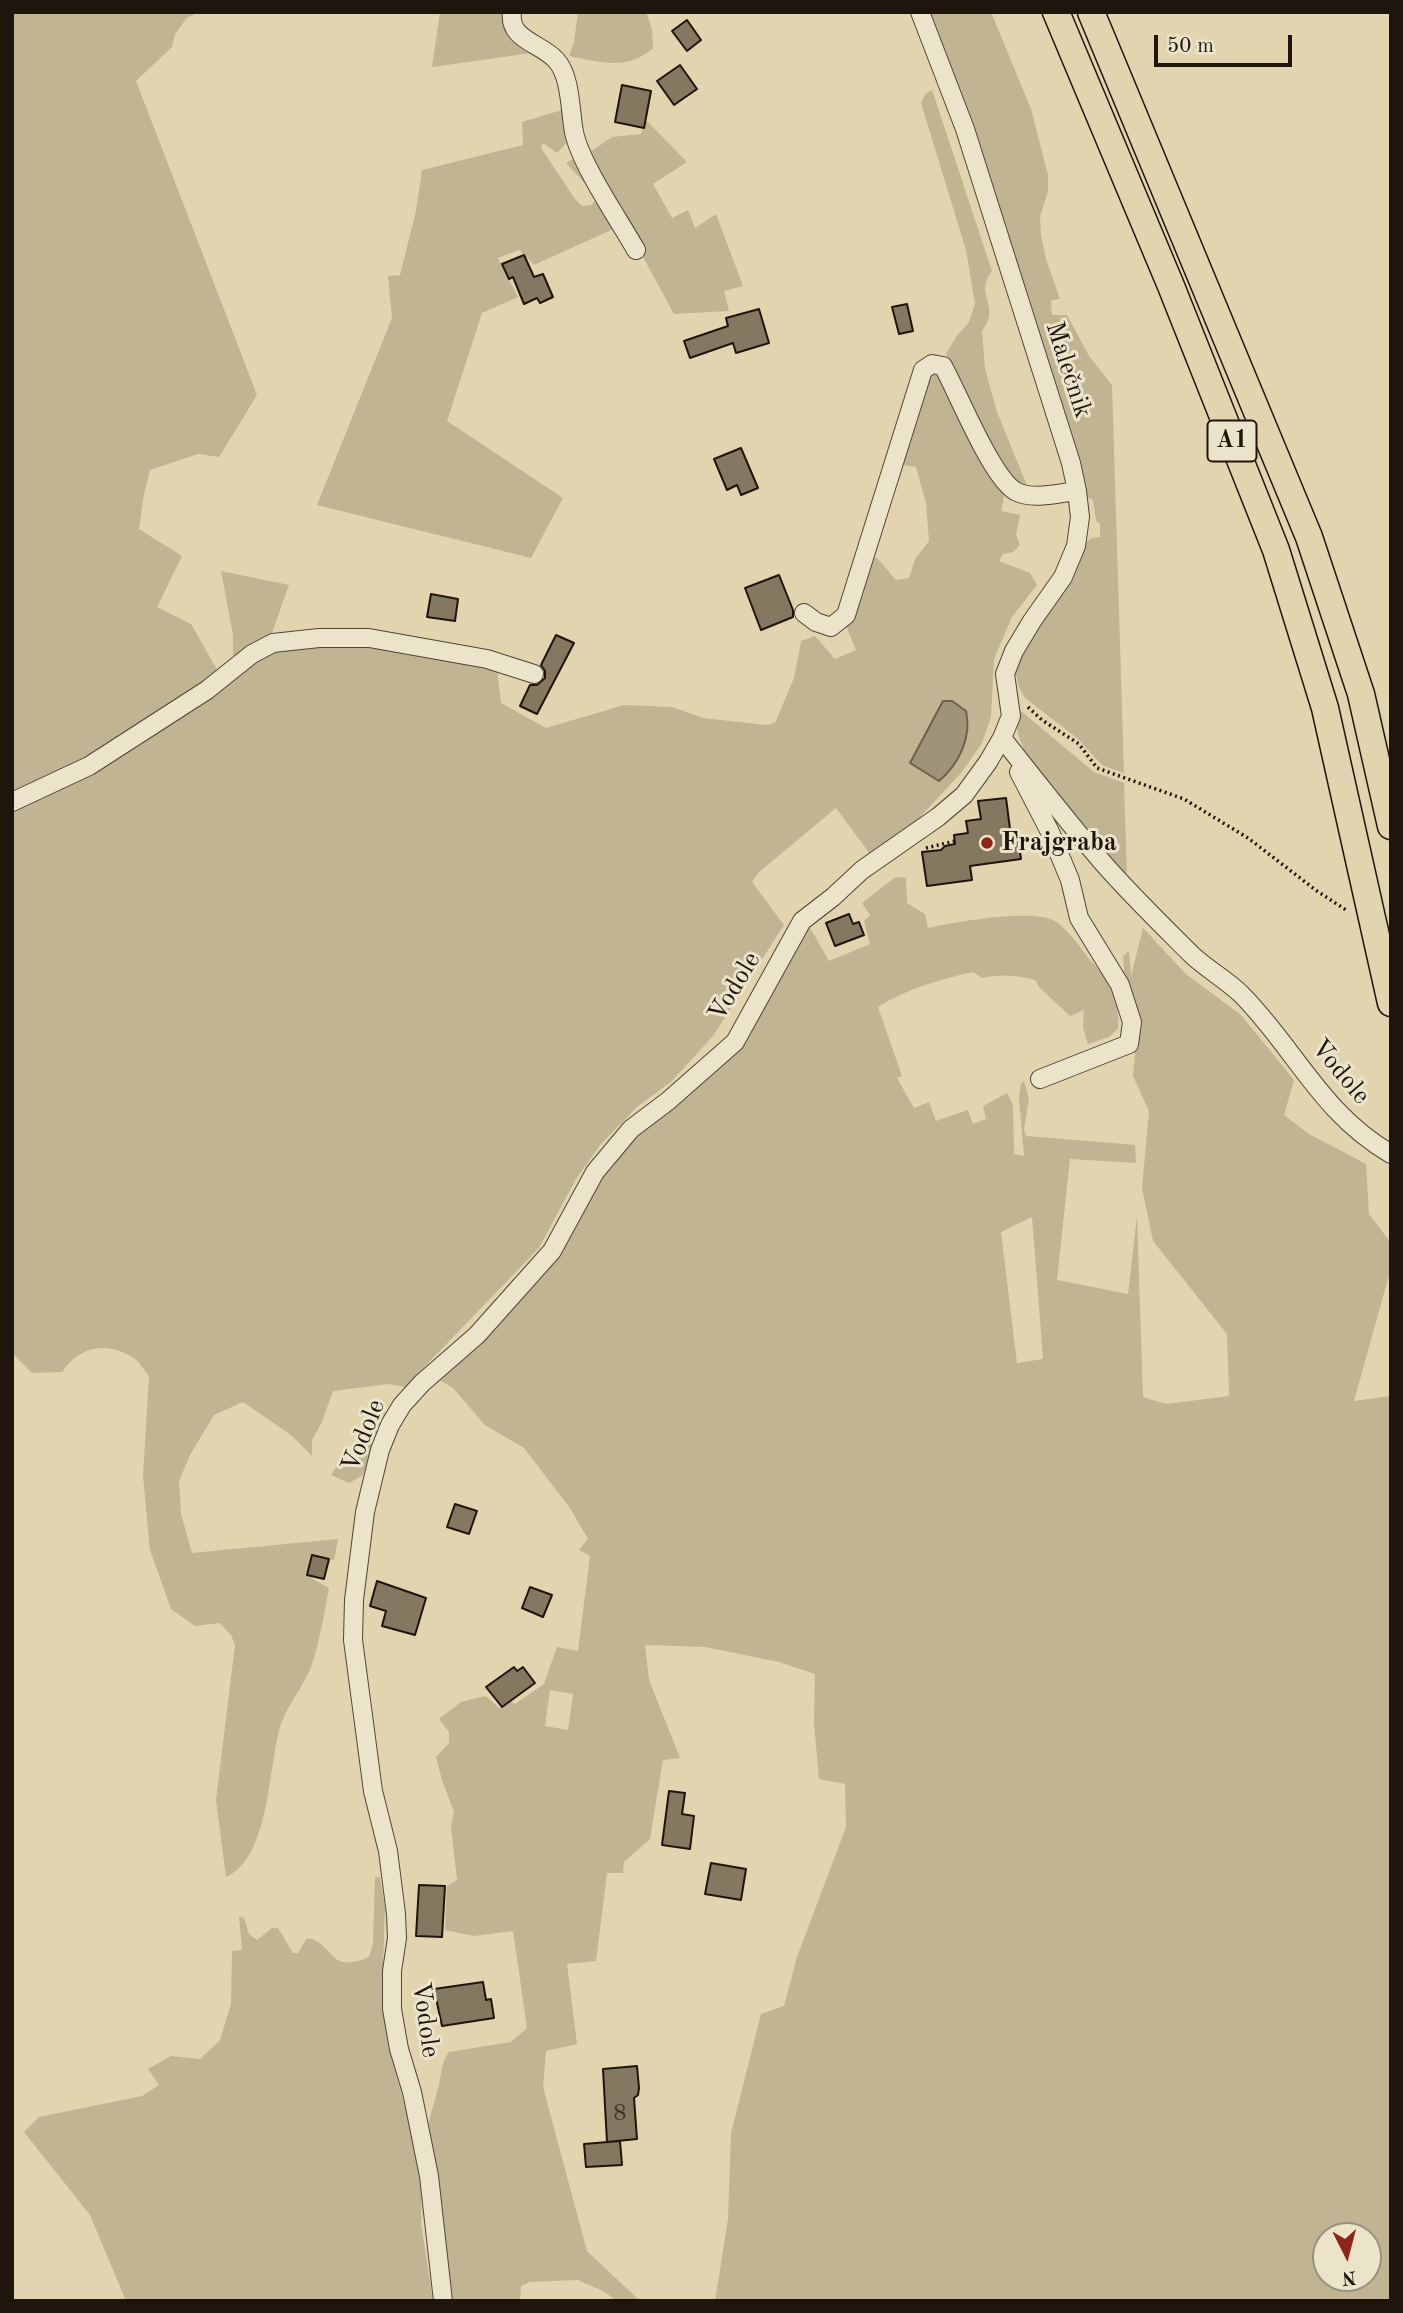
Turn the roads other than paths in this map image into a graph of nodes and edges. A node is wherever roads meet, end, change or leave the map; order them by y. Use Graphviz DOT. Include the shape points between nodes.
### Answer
graph roads {
  1 [pos="512,12"];
  2 [pos="920,12"];
  3 [pos="1056,12"];
  4 [pos="1091,12"];
  5 [pos="636,250"];
  6 [pos="1077,491"];
  7 [pos="804,612"];
  8 [pos="534,674"];
  9 [pos="1002,738"];
  10 [pos="12,803"];
  11 [pos="1391,826"];
  12 [pos="1391,1003"];
  13 [pos="1040,1079"];
  14 [pos="1391,1154"];
  15 [pos="443,2301"];
  1 -- 5 [label="street" via="517,33 557,60 582,156"];
  2 -- 6 [label="street, Malečnik" via="965,129"];
  3 -- 12 [label="highway, A1" via="1276,550 1325,708"];
  4 -- 11 [label="highway, A1" via="1309,537 1361,694"];
  6 -- 7 [label="street" via="1017,492 992,465 943,366 932,364 923,370 846,615 831,627"];
  6 -- 9 [label="street, Malečnik" via="1076,546 1063,577 1032,621 1005,674 1011,716"];
  8 -- 10 [label="street" via="487,659 369,638 273,643 89,766"];
  9 -- 13 [label="street" via="1070,880 1079,918 1120,985 1132,1022 1129,1044"];
  9 -- 14 [label="street, Vodole" via="1104,864 1195,957 1240,994 1341,1117"];
  9 -- 15 [label="street, Vodole" via="964,795 802,921 735,1041 631,1129 595,1172 552,1251 477,1335 402,1405 380,1450 365,1512 353,1640 373,1791 388,1851 396,1914 392,2009 429,2176"];
}
